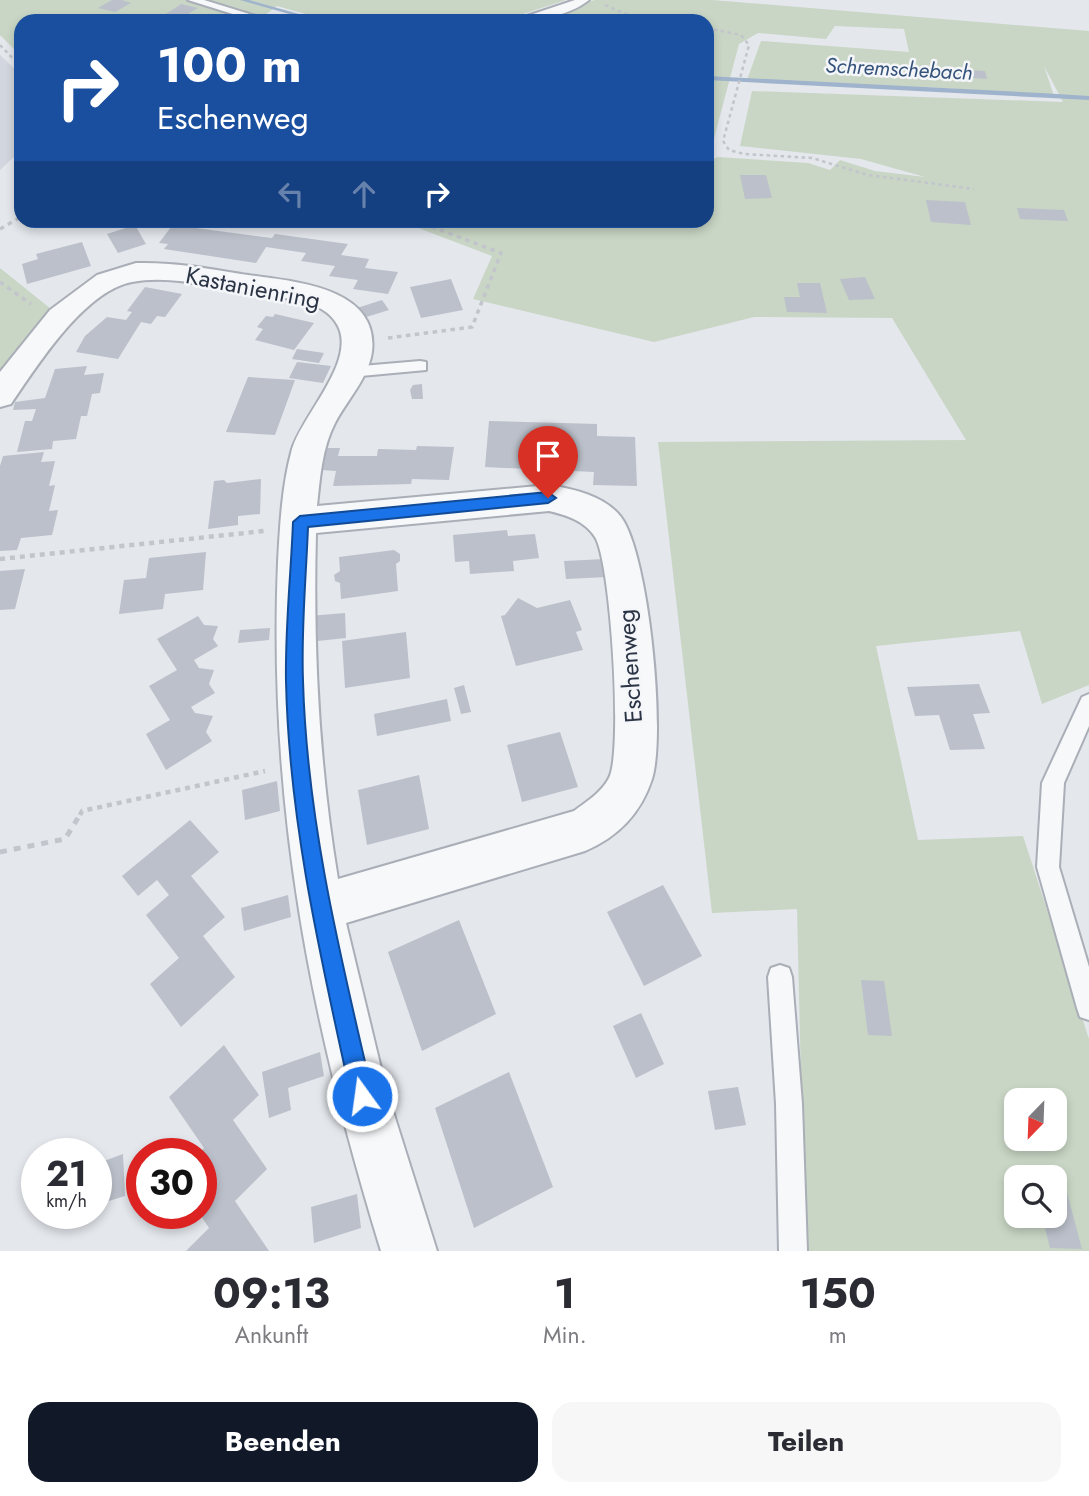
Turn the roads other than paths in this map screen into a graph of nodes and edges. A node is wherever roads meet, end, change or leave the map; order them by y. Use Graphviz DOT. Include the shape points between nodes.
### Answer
graph roads {
  1 [pos="192,0"];
  2 [pos="584,0"];
  3 [pos="242,14"];
  4 [pos="546,14"];
  5 [pos="354,357"];
  6 [pos="420,366"];
  7 [pos="0,396"];
  8 [pos="300,522"];
  9 [pos="1089,703"];
  10 [pos="319,908"];
  11 [pos="780,977"];
  12 [pos="1089,1008"];
  13 [pos="409,1251"];
  14 [pos="793,1251"];
  1 -- 3 [label="lane"];
  2 -- 4 [label="lane"];
  5 -- 6 [label="lane"];
  5 -- 7 [label="street, Kastanienring" via="352,325 316,296 171,272 135,272 107,281 83,298"];
  5 -- 8 [label="street" via="308,449"];
  8 -- 10 [label="street" via="295,681 300,763"];
  8 -- 10 [label="street, Eschenweg" via="548,498 584,508 610,529 623,562 636,740 636,760 624,796 585,829"];
  9 -- 12 [label="lane" via="1053,783 1048,867"];
  10 -- 13 [label="street" via="365,1106"];
  11 -- 14 [label="lane"];
}
